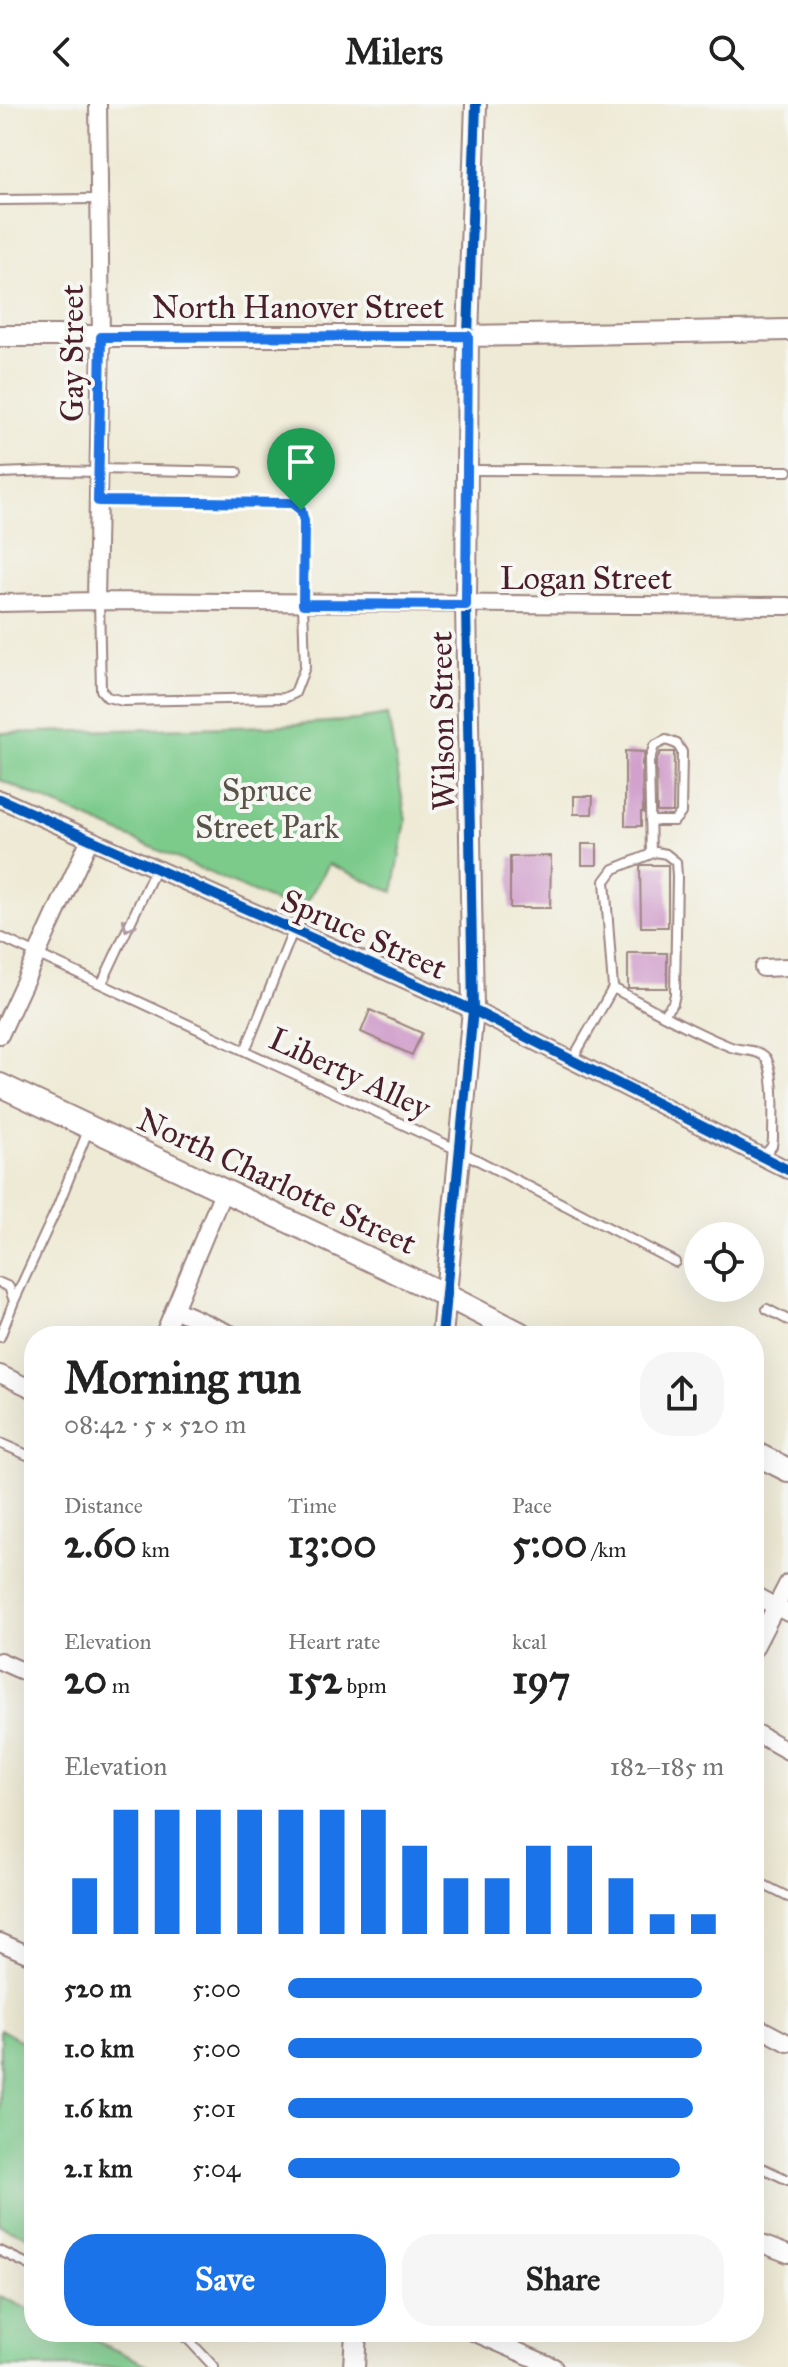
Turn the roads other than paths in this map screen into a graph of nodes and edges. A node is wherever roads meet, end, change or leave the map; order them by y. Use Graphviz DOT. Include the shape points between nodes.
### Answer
graph roads {
  1 [pos="98,104"];
  2 [pos="476,104"];
  3 [pos="99,199"];
  4 [pos="0,200"];
  5 [pos="788,330"];
  6 [pos="0,336"];
  7 [pos="468,336"];
  8 [pos="101,337"];
  9 [pos="467,470"];
  10 [pos="99,471"];
  11 [pos="788,471"];
  12 [pos="237,472"];
  13 [pos="0,473"];
  14 [pos="98,501"];
  15 [pos="98,601"];
  16 [pos="0,603"];
  17 [pos="303,604"];
  18 [pos="466,605"];
  19 [pos="788,606"];
  20 [pos="0,799"];
  21 [pos="650,821"];
  22 [pos="89,841"];
  23 [pos="651,854"];
  24 [pos="155,870"];
  25 [pos="293,931"];
  26 [pos="0,937"];
  27 [pos="39,954"];
  28 [pos="788,967"];
  29 [pos="763,968"];
  30 [pos="102,983"];
  31 [pos="613,988"];
  32 [pos="473,1010"];
  33 [pos="663,1015"];
  34 [pos="0,1035"];
  35 [pos="245,1051"];
  36 [pos="572,1061"];
  37 [pos="0,1085"];
  38 [pos="89,1128"];
  39 [pos="460,1151"];
  40 [pos="763,1157"];
  41 [pos="788,1170"];
  42 [pos="223,1192"];
  43 [pos="675,1262"];
  44 [pos="0,1283"];
  45 [pos="447,1296"];
  46 [pos="14,1301"];
  47 [pos="174,1309"];
  48 [pos="767,1309"];
  49 [pos="788,1320"];
  50 [pos="167,1326"];
  51 [pos="212,1326"];
  52 [pos="443,1326"];
  53 [pos="494,1326"];
  54 [pos="0,1337"];
  55 [pos="0,1374"];
  56 [pos="24,1385"];
  57 [pos="0,1443"];
  58 [pos="24,1454"];
  59 [pos="764,1458"];
  60 [pos="788,1470"];
  61 [pos="788,1583"];
  62 [pos="764,1600"];
  63 [pos="782,1610"];
  64 [pos="764,1635"];
  65 [pos="0,1661"];
  66 [pos="24,1672"];
  67 [pos="764,1738"];
  68 [pos="788,1751"];
  69 [pos="764,1885"];
  70 [pos="788,1897"];
  71 [pos="0,1942"];
  72 [pos="24,1953"];
  73 [pos="764,2030"];
  74 [pos="788,2043"];
  75 [pos="764,2169"];
  76 [pos="788,2180"];
  77 [pos="764,2245"];
  78 [pos="0,2251"];
  79 [pos="788,2254"];
  80 [pos="24,2262"];
  81 [pos="191,2342"];
  82 [pos="355,2342"];
  83 [pos="495,2342"];
  84 [pos="548,2366"];
  85 [pos="214,2367"];
  86 [pos="354,2367"];
  1 -- 3 [label="street, Gay Street"];
  2 -- 7 [label="street, Wilson Street"];
  3 -- 4 [label="lane"];
  3 -- 8 [label="street, Gay Street"];
  5 -- 7 [label="street, North Hanover Street"];
  6 -- 8 [label="street, North Hanover Street"];
  7 -- 8 [label="street, North Hanover Street"];
  7 -- 9 [label="street, Wilson Street"];
  8 -- 10 [label="street, Gay Street"];
  9 -- 11 [label="lane"];
  9 -- 18 [label="street, Wilson Street"];
  10 -- 12 [label="lane"];
  10 -- 13 [label="lane"];
  10 -- 14 [label="street, Gay Street"];
  14 -- 15 [label="street, Gay Street"];
  14 -- 17 [label="lane" via="292,503 304,521"];
  15 -- 16 [label="street, Logan Street"];
  15 -- 17 [label="street, Logan Street"];
  15 -- 17 [label="lane" via="101,690 123,701 284,698 295,693 305,667"];
  17 -- 18 [label="street, Logan Street"];
  18 -- 19 [label="street, Logan Street"];
  18 -- 32 [label="street, Wilson Street"];
  20 -- 22 [label="street, Spruce Street"];
  21 -- 21 [label="lane" via="649,762 654,746 666,740 682,752 681,813 674,821"];
  21 -- 23 [label="lane"];
  22 -- 24 [label="street, Spruce Street"];
  22 -- 27 [label="street"];
  23 -- 31 [label="lane" via="614,869 605,881"];
  23 -- 33 [label="lane" via="666,854 676,862 675,994"];
  24 -- 25 [label="street, Spruce Street"];
  24 -- 30 [label="lane, one-way"];
  25 -- 32 [label="street, Spruce Street"];
  25 -- 35 [label="lane"];
  26 -- 27 [label="lane, Liberty Alley"];
  27 -- 30 [label="lane, Liberty Alley"];
  27 -- 34 [label="street"];
  28 -- 29 [label="street"];
  30 -- 35 [label="lane, Liberty Alley"];
  31 -- 33 [label="lane"];
  31 -- 36 [label="lane"];
  32 -- 36 [label="street, Spruce Street"];
  32 -- 39 [label="street, Wilson Street"];
  33 -- 40 [label="lane" via="767,1059 773,1139"];
  35 -- 39 [label="lane, Liberty Alley"];
  36 -- 40 [label="street, Spruce Street"];
  37 -- 38 [label="main road, North Charlotte Street"];
  38 -- 42 [label="main road, North Charlotte Street"];
  38 -- 46 [label="lane"];
  39 -- 43 [label="lane, Liberty Alley"];
  39 -- 45 [label="street, Wilson Street"];
  40 -- 41 [label="street, Spruce Street"];
  42 -- 45 [label="main road, North Charlotte Street"];
  42 -- 47 [label="street"];
  44 -- 46 [label="lane" via="9,1287"];
  45 -- 52 [label="street, Wilson Street"];
  45 -- 53 [label="main road, North Charlotte Street"];
  46 -- 54 [label="lane"];
  47 -- 50 [label="street"];
  47 -- 51 [label="street"];
  48 -- 49 [label="lane"];
  55 -- 56 [label="street"];
  57 -- 58 [label="lane"];
  59 -- 60 [label="main road"];
  61 -- 63 [label="street"];
  62 -- 63 [label="street"];
  63 -- 64 [label="street"];
  65 -- 66 [label="street"];
  67 -- 68 [label="street"];
  69 -- 70 [label="lane"];
  71 -- 72 [label="street"];
  73 -- 74 [label="street"];
  75 -- 76 [label="lane"];
  77 -- 79 [label="street"];
  78 -- 80 [label="lane"];
  81 -- 85 [label="lane"];
  82 -- 86 [label="street"];
  83 -- 84 [label="street"];
}
